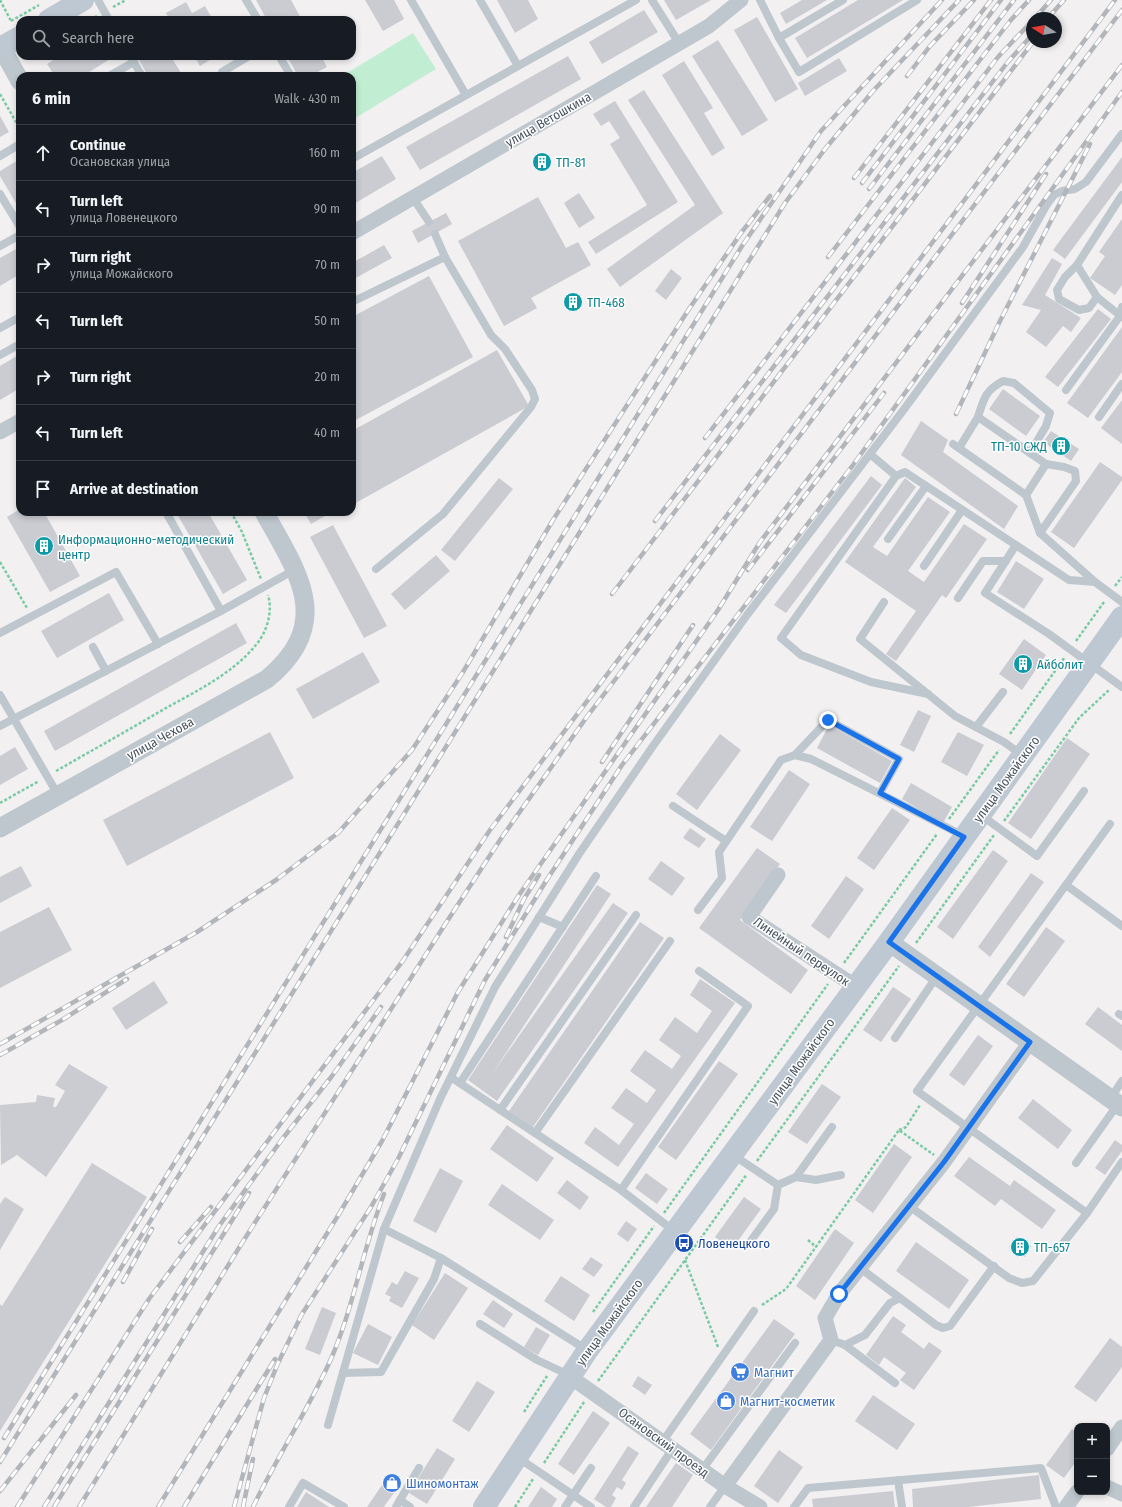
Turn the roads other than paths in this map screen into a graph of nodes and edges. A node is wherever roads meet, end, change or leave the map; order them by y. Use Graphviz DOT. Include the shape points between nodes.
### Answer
graph roads {
  1 [pos="83,0"];
  2 [pos="98,0"];
  3 [pos="246,0"];
  4 [pos="411,0"];
  5 [pos="480,0"];
  6 [pos="636,0"];
  7 [pos="652,0"];
  8 [pos="741,0"];
  9 [pos="760,0"];
  10 [pos="843,0"];
  11 [pos="917,0"];
  12 [pos="45,12"];
  13 [pos="107,16"];
  14 [pos="256,16"];
  15 [pos="14,24"];
  16 [pos="779,38"];
  17 [pos="679,43"];
  18 [pos="0,47"];
  19 [pos="131,60"];
  20 [pos="133,60"];
  21 [pos="242,60"];
  22 [pos="281,60"];
  23 [pos="518,66"];
  24 [pos="114,72"];
  25 [pos="140,72"];
  26 [pos="222,72"];
  27 [pos="289,72"];
  28 [pos="16,74"];
  29 [pos="466,95"];
  30 [pos="1122,134"];
  31 [pos="16,146"];
  32 [pos="0,156"];
  33 [pos="356,157"];
  34 [pos="0,194"];
  35 [pos="1122,195"];
  36 [pos="413,198"];
  37 [pos="16,220"];
  38 [pos="429,222"];
  39 [pos="356,231"];
  40 [pos="435,234"];
  41 [pos="16,237"];
  42 [pos="0,246"];
  43 [pos="445,257"];
  44 [pos="1077,265"];
  45 [pos="1097,297"];
  46 [pos="356,300"];
  47 [pos="1121,313"];
  48 [pos="16,319"];
  49 [pos="0,328"];
  50 [pos="16,346"];
  51 [pos="1,353"];
  52 [pos="1122,384"];
  53 [pos="1066,390"];
  54 [pos="978,417"];
  55 [pos="1099,417"];
  56 [pos="16,423"];
  57 [pos="0,432"];
  58 [pos="1030,453"];
  59 [pos="870,454"];
  60 [pos="1046,464"];
  61 [pos="896,476"];
  62 [pos="926,486"];
  63 [pos="1026,495"];
  64 [pos="962,510"];
  65 [pos="168,516"];
  66 [pos="266,516"];
  67 [pos="1040,533"];
  68 [pos="888,539"];
  69 [pos="1016,545"];
  70 [pos="1006,561"];
  71 [pos="924,566"];
  72 [pos="296,569"];
  73 [pos="376,569"];
  74 [pos="1095,582"];
  75 [pos="958,598"];
  76 [pos="884,602"];
  77 [pos="1122,602"];
  78 [pos="221,611"];
  79 [pos="1122,617"];
  80 [pos="0,633"];
  81 [pos="158,644"];
  82 [pos="93,647"];
  83 [pos="1090,662"];
  84 [pos="106,670"];
  85 [pos="1119,685"];
  86 [pos="1003,692"];
  87 [pos="928,694"];
  88 [pos="0,695"];
  89 [pos="15,718"];
  90 [pos="0,726"];
  91 [pos="976,727"];
  92 [pos="795,755"];
  93 [pos="1023,755"];
  94 [pos="1084,790"];
  95 [pos="880,793"];
  96 [pos="58,795"];
  97 [pos="673,806"];
  98 [pos="980,814"];
  99 [pos="1110,824"];
  100 [pos="0,828"];
  101 [pos="964,837"];
  102 [pos="726,841"];
  103 [pos="778,875"];
  104 [pos="596,876"];
  105 [pos="1066,885"];
  106 [pos="698,910"];
  107 [pos="636,915"];
  108 [pos="539,917"];
  109 [pos="1122,926"];
  110 [pos="563,927"];
  111 [pos="670,941"];
  112 [pos="889,942"];
  113 [pos="699,971"];
  114 [pos="937,976"];
  115 [pos="855,986"];
  116 [pos="978,1005"];
  117 [pos="894,1038"];
  118 [pos="1030,1042"];
  119 [pos="451,1077"];
  120 [pos="1122,1081"];
  121 [pos="460,1083"];
  122 [pos="1117,1103"];
  123 [pos="500,1110"];
  124 [pos="832,1127"];
  125 [pos="969,1127"];
  126 [pos="535,1133"];
  127 [pos="732,1154"];
  128 [pos="1122,1162"];
  129 [pos="1076,1163"];
  130 [pos="841,1175"];
  131 [pos="796,1177"];
  132 [pos="778,1185"];
  133 [pos="621,1190"];
  134 [pos="910,1206"];
  135 [pos="1087,1212"];
  136 [pos="667,1225"];
  137 [pos="384,1230"];
  138 [pos="750,1242"];
  139 [pos="441,1258"];
  140 [pos="994,1266"];
  141 [pos="860,1268"];
  142 [pos="900,1298"];
  143 [pos="754,1311"];
  144 [pos="480,1324"];
  145 [pos="838,1342"];
  146 [pos="794,1343"];
  147 [pos="587,1351"];
  148 [pos="561,1372"];
  149 [pos="343,1373"];
  150 [pos="895,1382"];
  151 [pos="328,1425"];
  152 [pos="1122,1427"];
  153 [pos="668,1444"];
  154 [pos="1110,1445"];
  155 [pos="517,1457"];
  156 [pos="419,1468"];
  157 [pos="591,1468"];
  158 [pos="702,1470"];
  159 [pos="898,1480"];
  160 [pos="725,1486"];
  161 [pos="1110,1488"];
  162 [pos="1122,1494"];
  163 [pos="573,1495"];
  164 [pos="1075,1495"];
  165 [pos="398,1504"];
  166 [pos="289,1507"];
  167 [pos="344,1507"];
  168 [pos="410,1507"];
  169 [pos="484,1507"];
  170 [pos="565,1507"];
  171 [pos="590,1507"];
  172 [pos="634,1507"];
  173 [pos="710,1507"];
  174 [pos="760,1507"];
  175 [pos="794,1507"];
  176 [pos="902,1507"];
  177 [pos="1056,1507"];
  178 [pos="1066,1507"];
  1 -- 12 [label="main road"];
  2 -- 13 [label="lane"];
  3 -- 14 [label="lane"];
  4 -- 29 [label="lane"];
  5 -- 23 [label="lane"];
  6 -- 23 [label="lane"];
  7 -- 17 [label="lane"];
  8 -- 17 [label="street, улица Ветошкина" via="709,26"];
  9 -- 16 [label="lane"];
  10 -- 16 [label="lane"];
  11 -- 16 [label="lane" via="800,72"];
  15 -- 18 [label="main road"];
  17 -- 36 [label="street, улица Ветошкина"];
  18 -- 28 [label="street"];
  19 -- 24 [label="lane"];
  20 -- 25 [label="lane"];
  21 -- 26 [label="lane"];
  22 -- 27 [label="lane"];
  23 -- 29 [label="lane"];
  29 -- 33 [label="lane"];
  30 -- 59 [label="lane" via="1086,182 1075,189 1054,195 1023,247"];
  31 -- 32 [label="lane"];
  34 -- 37 [label="lane"];
  35 -- 44 [label="lane"];
  36 -- 38 [label="lane"];
  36 -- 39 [label="street, улица Ветошкина"];
  40 -- 43 [label="lane"];
  41 -- 42 [label="lane"];
  43 -- 46 [label="lane"];
  43 -- 73 [label="lane" via="491,335 505,349 532,390 535,399 443,514"];
  44 -- 45 [label="lane"];
  44 -- 45 [label="lane" via="1064,277 1057,290 1059,299 1079,310 1089,308"];
  45 -- 47 [label="lane"];
  47 -- 53 [label="lane"];
  48 -- 49 [label="lane"];
  50 -- 51 [label="lane"];
  52 -- 55 [label="lane"];
  54 -- 58 [label="lane"];
  54 -- 58 [label="lane" via="984,398 991,388 1003,381 1014,383 1050,413 1046,426"];
  54 -- 63 [label="lane" via="956,446"];
  56 -- 57 [label="street"];
  58 -- 60 [label="lane"];
  59 -- 61 [label="lane"];
  59 -- 108 [label="lane" via="734,634 644,759"];
  60 -- 63 [label="lane"];
  60 -- 67 [label="lane" via="1075,471 1076,482"];
  61 -- 62 [label="lane" via="905,472"];
  61 -- 87 [label="lane" via="781,638 801,654 871,682"];
  62 -- 64 [label="lane"];
  62 -- 68 [label="lane"];
  63 -- 67 [label="lane"];
  64 -- 69 [label="lane"];
  64 -- 71 [label="lane"];
  65 -- 78 [label="lane"];
  66 -- 72 [label="street, улица Чехова"];
  67 -- 74 [label="lane"];
  69 -- 70 [label="lane"];
  69 -- 74 [label="lane" via="1069,580"];
  70 -- 75 [label="lane" via="983,561"];
  70 -- 83 [label="lane" via="985,593"];
  72 -- 78 [label="lane"];
  72 -- 96 [label="street, улица Чехова" via="304,592 306,611 302,631 283,666 267,679"];
  74 -- 77 [label="lane"];
  76 -- 87 [label="lane" via="860,639"];
  78 -- 81 [label="lane"];
  79 -- 83 [label="main road, улица Можайского"];
  80 -- 81 [label="lane" via="116,572"];
  81 -- 84 [label="lane"];
  82 -- 84 [label="lane"];
  83 -- 85 [label="lane"];
  83 -- 93 [label="main road, улица Можайского"];
  84 -- 89 [label="lane"];
  86 -- 91 [label="lane"];
  87 -- 91 [label="lane" via="955,716"];
  88 -- 89 [label="lane"];
  89 -- 90 [label="lane"];
  89 -- 96 [label="lane"];
  91 -- 93 [label="lane"];
  92 -- 95 [label="lane" via="811,759"];
  92 -- 95 [label="lane" via="828,720 899,759"];
  92 -- 102 [label="lane" via="781,760"];
  93 -- 98 [label="main road, улица Можайского"];
  94 -- 98 [label="lane" via="1037,856"];
  95 -- 101 [label="lane"];
  96 -- 100 [label="street, улица Чехова"];
  97 -- 102 [label="lane"];
  98 -- 101 [label="main road, улица Можайского"];
  99 -- 105 [label="lane"];
  101 -- 112 [label="main road, улица Можайского"];
  102 -- 106 [label="lane" via="719,852 722,878"];
  103 -- 115 [label="street, Линейный переулок" via="749,917"];
  104 -- 110 [label="lane"];
  105 -- 109 [label="lane"];
  105 -- 116 [label="lane"];
  107 -- 123 [label="lane"];
  108 -- 110 [label="lane"];
  108 -- 119 [label="lane" via="495,986"];
  110 -- 121 [label="lane"];
  111 -- 126 [label="lane"];
  112 -- 114 [label="street"];
  112 -- 115 [label="main road, улица Можайского"];
  113 -- 133 [label="lane" via="748,1006"];
  114 -- 116 [label="street"];
  114 -- 117 [label="lane"];
  115 -- 127 [label="main road, улица Можайского"];
  116 -- 118 [label="street"];
  116 -- 125 [label="lane" via="917,1091"];
  118 -- 122 [label="street"];
  118 -- 125 [label="street"];
  119 -- 121 [label="lane"];
  119 -- 137 [label="lane"];
  120 -- 122 [label="lane"];
  121 -- 123 [label="lane"];
  122 -- 129 [label="lane"];
  123 -- 126 [label="lane"];
  124 -- 131 [label="lane"];
  125 -- 134 [label="street"];
  125 -- 135 [label="lane"];
  126 -- 133 [label="lane"];
  127 -- 132 [label="lane"];
  127 -- 136 [label="main road, улица Можайского"];
  128 -- 135 [label="lane"];
  130 -- 131 [label="lane" via="816,1180"];
  131 -- 132 [label="lane"];
  132 -- 138 [label="lane" via="774,1209"];
  133 -- 136 [label="lane"];
  134 -- 140 [label="lane"];
  134 -- 141 [label="street"];
  135 -- 140 [label="lane" via="1033,1281 1022,1284"];
  136 -- 147 [label="main road, улица Можайского"];
  137 -- 139 [label="lane"];
  137 -- 149 [label="lane"];
  139 -- 147 [label="lane"];
  139 -- 149 [label="lane" via="434,1279 381,1372"];
  140 -- 142 [label="lane" via="950,1326 943,1328 936,1325"];
  141 -- 142 [label="lane"];
  141 -- 145 [label="street" via="839,1294 825,1318"];
  142 -- 145 [label="lane" via="890,1303 865,1336"];
  143 -- 153 [label="lane"];
  144 -- 148 [label="lane"];
  145 -- 150 [label="lane"];
  145 -- 160 [label="street"];
  146 -- 158 [label="lane"];
  147 -- 148 [label="main road, улица Можайского"];
  148 -- 153 [label="street, Осановский проезд" via="592,1390"];
  148 -- 155 [label="main road, улица Можайского"];
  149 -- 151 [label="lane"];
  152 -- 154 [label="street"];
  153 -- 158 [label="street, Осановский проезд"];
  153 -- 172 [label="lane"];
  155 -- 163 [label="lane"];
  155 -- 169 [label="main road, улица Можайского"];
  156 -- 165 [label="lane"];
  157 -- 163 [label="lane"];
  158 -- 160 [label="street, Осановский проезд"];
  159 -- 175 [label="lane" via="808,1488"];
  159 -- 176 [label="lane"];
  159 -- 177 [label="lane" via="1041,1468"];
  160 -- 173 [label="lane"];
  160 -- 174 [label="street, Осановский проезд"];
  161 -- 162 [label="street"];
  163 -- 170 [label="lane"];
  163 -- 171 [label="lane"];
  164 -- 178 [label="street"];
  165 -- 168 [label="lane"];
  166 -- 167 [label="lane" via="303,1483"];
}
